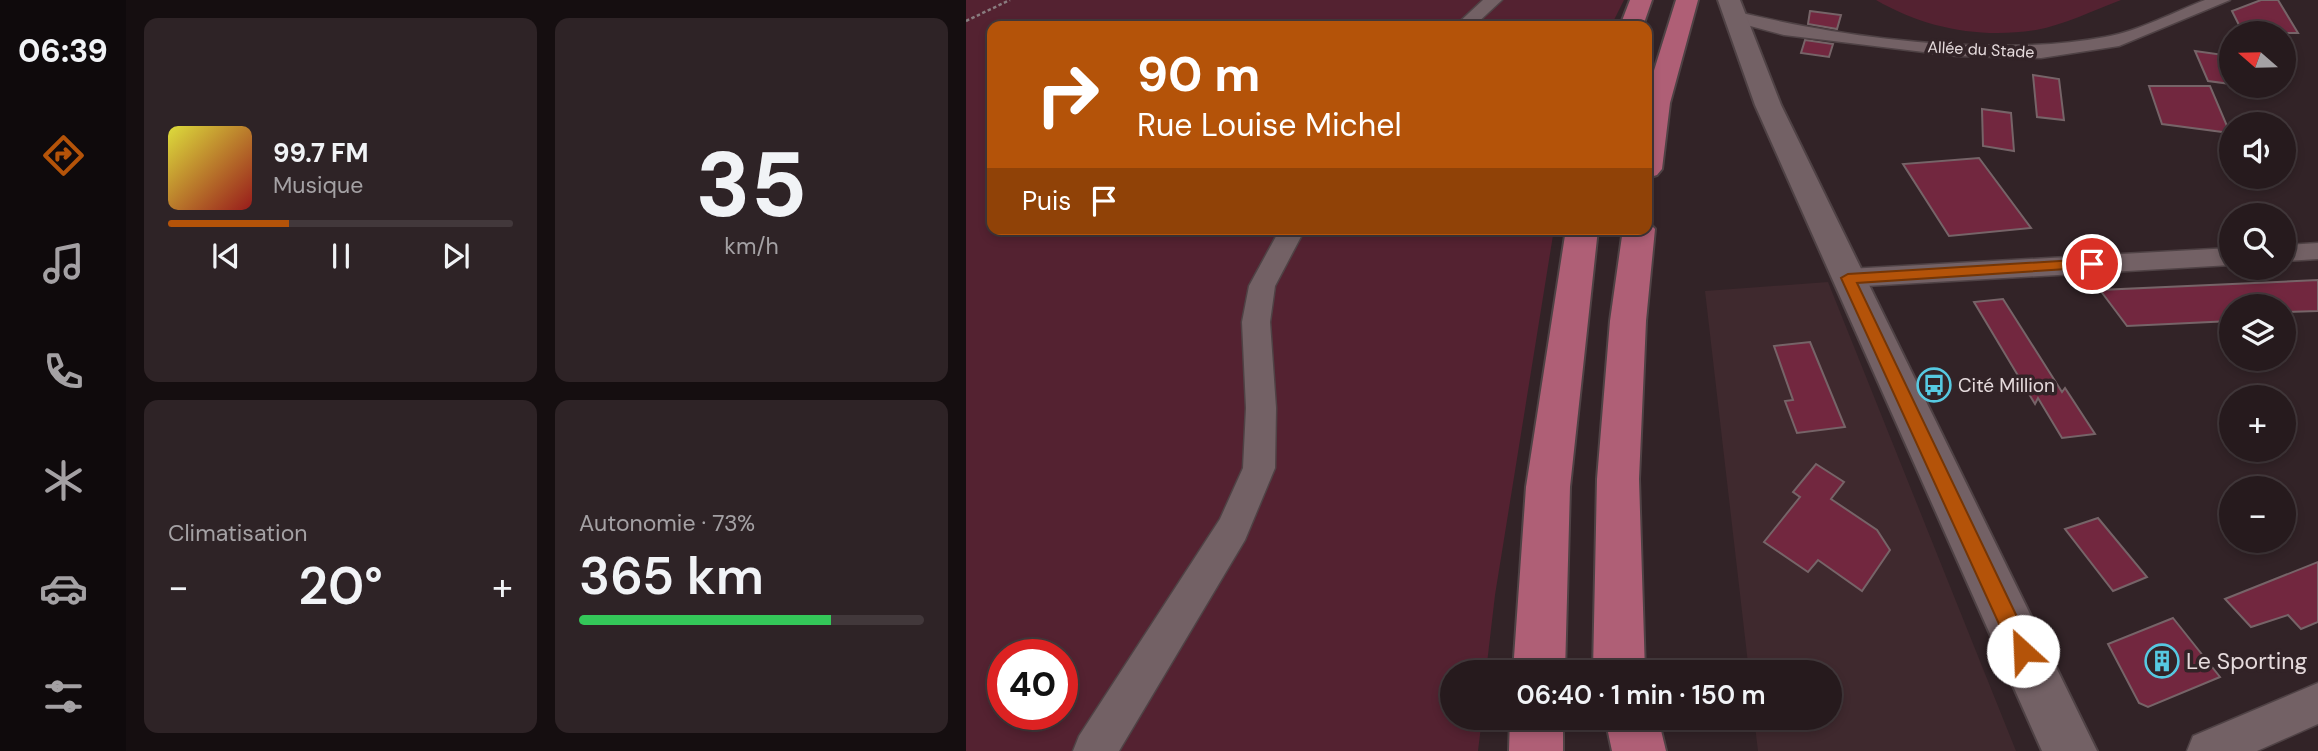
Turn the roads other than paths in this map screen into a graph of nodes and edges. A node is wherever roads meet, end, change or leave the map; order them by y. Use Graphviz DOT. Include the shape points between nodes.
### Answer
graph roads {
  1 [pos="1493,0"];
  2 [pos="1641,0"];
  3 [pos="1687,0"];
  4 [pos="2221,0"];
  5 [pos="1746,13"];
  6 [pos="1470,21"];
  7 [pos="1634,21"];
  8 [pos="1652,136"];
  9 [pos="1290,235"];
  10 [pos="1581,235"];
  11 [pos="1638,235"];
  12 [pos="2318,251"];
  13 [pos="2296,252"];
  14 [pos="2219,257"];
  15 [pos="1848,278"];
  16 [pos="1540,660"];
  17 [pos="1620,660"];
  18 [pos="2318,703"];
  19 [pos="1537,730"];
  20 [pos="1619,730"];
  21 [pos="1635,730"];
  22 [pos="1094,751"];
  23 [pos="1536,751"];
  24 [pos="1620,751"];
  25 [pos="1639,751"];
  26 [pos="2070,751"];
  27 [pos="2208,751"];
  1 -- 6 [label="street"];
  2 -- 7 [label="main road"];
  3 -- 8 [label="main road"];
  4 -- 5 [label="street, Allée du Stade" via="2112,42 2041,52 1957,50 1784,30"];
  5 -- 15 [label="street" via="1768,105"];
  9 -- 22 [label="street" via="1262,286 1256,322 1259,468 1233,529"];
  10 -- 16 [label="main road" via="1548,487"];
  11 -- 17 [label="main road" via="1618,479"];
  12 -- 13 [label="street"];
  14 -- 15 [label="street"];
  15 -- 26 [label="street"];
  18 -- 27 [label="street"];
  19 -- 23 [label="main road"];
  20 -- 24 [label="main road"];
  21 -- 25 [label="main road"];
}
